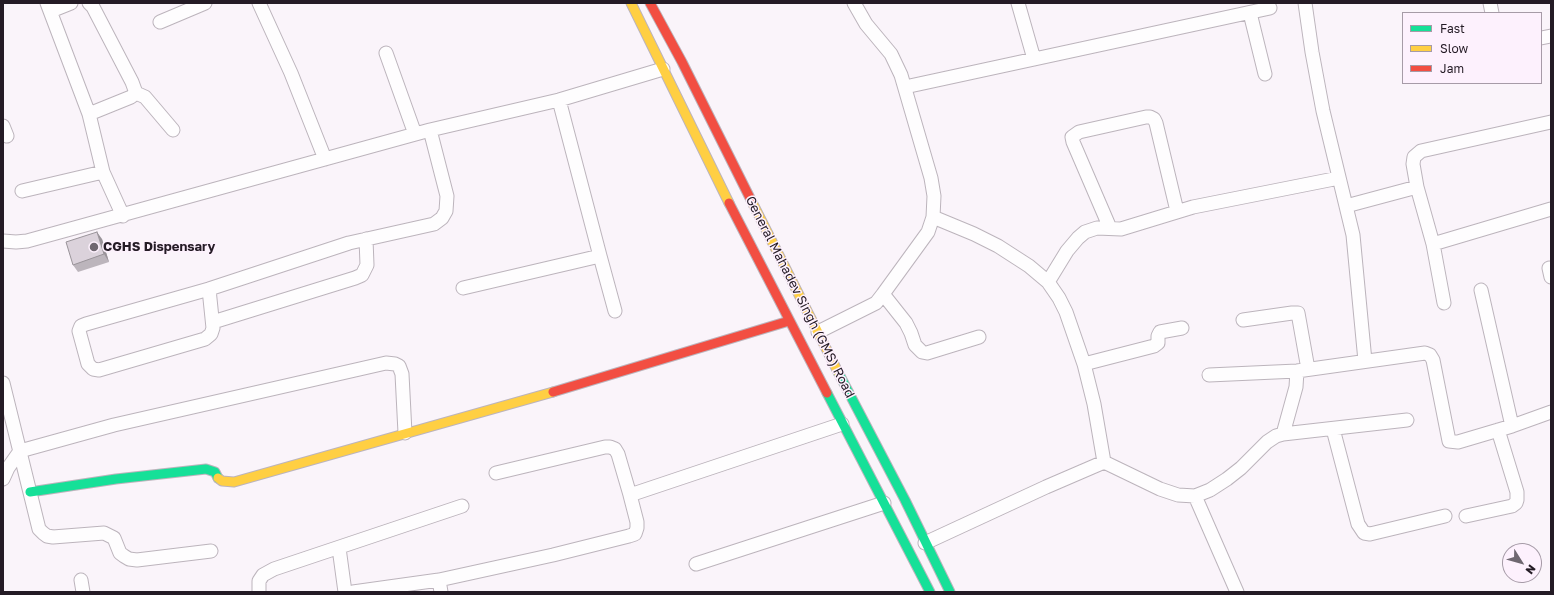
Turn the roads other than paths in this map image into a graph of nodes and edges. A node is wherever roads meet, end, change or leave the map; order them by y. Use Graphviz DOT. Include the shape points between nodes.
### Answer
graph roads {
  1 [pos="72,3"];
  2 [pos="89,3"];
  3 [pos="205,3"];
  4 [pos="260,3"];
  5 [pos="631,3"];
  6 [pos="650,3"];
  7 [pos="854,3"];
  8 [pos="1018,3"];
  9 [pos="1305,3"];
  10 [pos="49,7"];
  11 [pos="1270,8"];
  12 [pos="1250,13"];
  13 [pos="160,22"];
  14 [pos="386,53"];
  15 [pos="1034,59"];
  16 [pos="664,69"];
  17 [pos="1265,74"];
  18 [pos="905,87"];
  19 [pos="136,93"];
  20 [pos="559,100"];
  21 [pos="89,114"];
  22 [pos="1551,122"];
  23 [pos="173,130"];
  24 [pos="430,130"];
  25 [pos="415,134"];
  26 [pos="325,159"];
  27 [pos="103,172"];
  28 [pos="1339,178"];
  29 [pos="1417,187"];
  30 [pos="22,191"];
  31 [pos="1346,206"];
  32 [pos="1551,209"];
  33 [pos="1177,211"];
  34 [pos="123,216"];
  35 [pos="933,217"];
  36 [pos="1110,228"];
  37 [pos="366,239"];
  38 [pos="3,241"];
  39 [pos="1433,244"];
  40 [pos="600,256"];
  41 [pos="1048,282"];
  42 [pos="463,288"];
  43 [pos="209,289"];
  44 [pos="1481,290"];
  45 [pos="883,294"];
  46 [pos="1444,303"];
  47 [pos="615,311"];
  48 [pos="1243,320"];
  49 [pos="789,321"];
  50 [pos="213,322"];
  51 [pos="1182,328"];
  52 [pos="818,332"];
  53 [pos="979,337"];
  54 [pos="1365,361"];
  55 [pos="1084,364"];
  56 [pos="1303,370"];
  57 [pos="1209,375"];
  58 [pos="3,383"];
  59 [pos="1551,412"];
  60 [pos="1407,420"];
  61 [pos="842,424"];
  62 [pos="1512,426"];
  63 [pos="1334,429"];
  64 [pos="1498,430"];
  65 [pos="405,433"];
  66 [pos="1283,434"];
  67 [pos="20,451"];
  68 [pos="1104,462"];
  69 [pos="496,473"];
  70 [pos="3,479"];
  71 [pos="30,492"];
  72 [pos="630,495"];
  73 [pos="1195,496"];
  74 [pos="884,503"];
  75 [pos="462,506"];
  76 [pos="1445,516"];
  77 [pos="1466,516"];
  78 [pos="925,543"];
  79 [pos="339,548"];
  80 [pos="211,551"];
  81 [pos="696,564"];
  82 [pos="440,586"];
  83 [pos="259,592"];
  84 [pos="345,592"];
  85 [pos="353,592"];
  86 [pos="930,592"];
  87 [pos="950,592"];
  88 [pos="1237,592"];
  1 -- 10 [label="street"];
  2 -- 19 [label="street" via="130,76"];
  3 -- 13 [label="street"];
  4 -- 26 [label="street"];
  5 -- 16 [label="street"];
  6 -- 52 [label="street, General Mahadev Singh (GMS) Road"];
  7 -- 18 [label="street" via="866,24 891,54"];
  8 -- 15 [label="street"];
  9 -- 28 [label="street" via="1316,74"];
  10 -- 21 [label="street"];
  11 -- 12 [label="street"];
  12 -- 15 [label="street"];
  12 -- 17 [label="street"];
  14 -- 25 [label="street"];
  15 -- 18 [label="street"];
  16 -- 20 [label="street"];
  16 -- 49 [label="street"];
  18 -- 35 [label="street" via="931,178 934,196"];
  19 -- 21 [label="street"];
  19 -- 23 [label="street" via="145,97"];
  20 -- 24 [label="street"];
  20 -- 40 [label="street"];
  21 -- 27 [label="street"];
  22 -- 29 [label="street" via="1421,151 1414,157 1413,164"];
  24 -- 25 [label="street"];
  24 -- 37 [label="street" via="447,196 446,211 442,218 434,224"];
  25 -- 26 [label="street"];
  26 -- 34 [label="street"];
  27 -- 30 [label="street"];
  27 -- 34 [label="street"];
  28 -- 31 [label="street"];
  28 -- 33 [label="street"];
  29 -- 31 [label="street"];
  29 -- 39 [label="street"];
  31 -- 54 [label="street" via="1354,242"];
  32 -- 39 [label="street"];
  33 -- 36 [label="street" via="1121,229"];
  33 -- 36 [label="street" via="1154,119 1146,117 1079,132 1072,137 1073,142"];
  34 -- 38 [label="street" via="27,241"];
  35 -- 41 [label="street" via="998,246"];
  35 -- 45 [label="street" via="928,232"];
  36 -- 41 [label="street" via="1097,228 1085,232 1078,238"];
  37 -- 43 [label="street"];
  37 -- 50 [label="street" via="367,265 362,274 355,278"];
  39 -- 46 [label="street"];
  40 -- 42 [label="street"];
  40 -- 47 [label="street"];
  41 -- 55 [label="street" via="1066,312"];
  43 -- 50 [label="street"];
  43 -- 50 [label="street" via="86,324 81,326 79,331 88,364 99,370 205,339 211,334"];
  44 -- 62 [label="street"];
  45 -- 52 [label="street" via="876,303"];
  45 -- 53 [label="street" via="906,323 915,344 922,352 927,353"];
  48 -- 56 [label="street" via="1298,314"];
  49 -- 61 [label="street"];
  49 -- 65 [label="street" via="513,404"];
  51 -- 55 [label="street" via="1160,332 1158,343 1154,346"];
  52 -- 78 [label="street, General Mahadev Singh (GMS) Road"];
  54 -- 56 [label="street"];
  54 -- 64 [label="street" via="1419,353 1430,355 1449,441 1458,442"];
  55 -- 68 [label="street"];
  56 -- 57 [label="street"];
  56 -- 66 [label="street"];
  58 -- 67 [label="street"];
  59 -- 62 [label="street"];
  60 -- 63 [label="street"];
  61 -- 72 [label="street"];
  61 -- 74 [label="street"];
  62 -- 64 [label="street"];
  63 -- 66 [label="street"];
  63 -- 76 [label="street" via="1358,524 1364,533 1370,534"];
  64 -- 77 [label="street" via="1517,492 1516,503"];
  65 -- 67 [label="street" via="402,374 399,366 386,363 114,425"];
  65 -- 71 [label="street" via="234,482 222,481 215,472 206,469"];
  66 -- 73 [label="street" via="1267,442 1227,479"];
  67 -- 70 [label="street"];
  67 -- 71 [label="street"];
  68 -- 73 [label="street" via="1160,489 1178,495"];
  68 -- 78 [label="street"];
  69 -- 72 [label="street" via="610,447 618,454"];
  71 -- 80 [label="street" via="39,529 47,536 104,533 114,538 124,556 137,560"];
  72 -- 82 [label="street" via="637,528 635,534"];
  73 -- 88 [label="street"];
  74 -- 81 [label="street"];
  74 -- 86 [label="street"];
  75 -- 79 [label="street"];
  78 -- 87 [label="street, General Mahadev Singh (GMS) Road"];
  79 -- 83 [label="street" via="263,574 259,581"];
  79 -- 84 [label="street"];
  82 -- 85 [label="street"];
}
